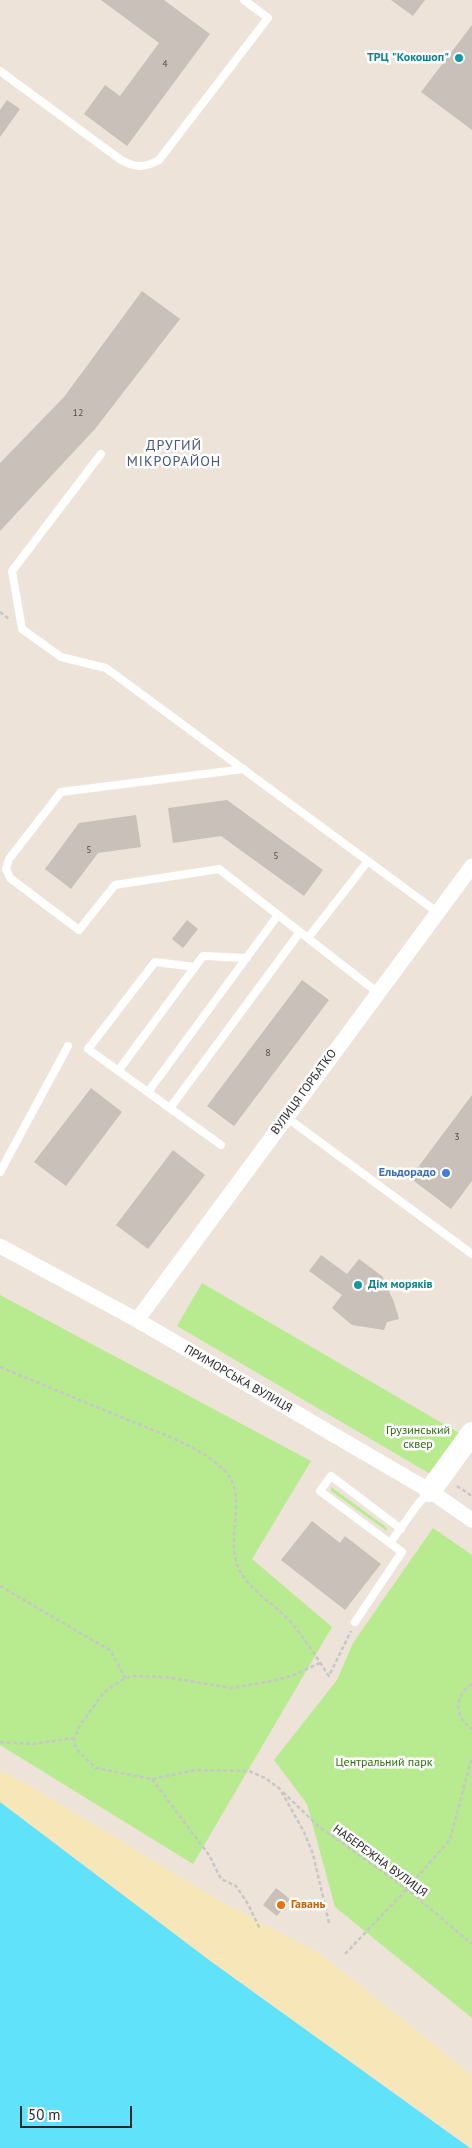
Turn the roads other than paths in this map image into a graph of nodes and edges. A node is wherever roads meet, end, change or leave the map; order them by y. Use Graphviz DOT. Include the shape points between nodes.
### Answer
graph roads {
  1 [pos="244,0"];
  2 [pos="0,71"];
  3 [pos="101,454"];
  4 [pos="244,769"];
  5 [pos="368,861"];
  6 [pos="472,866"];
  7 [pos="438,912"];
  8 [pos="278,915"];
  9 [pos="300,932"];
  10 [pos="308,938"];
  11 [pos="247,958"];
  12 [pos="195,967"];
  13 [pos="378,992"];
  14 [pos="68,1046"];
  15 [pos="118,1070"];
  16 [pos="148,1092"];
  17 [pos="170,1108"];
  18 [pos="286,1117"];
  19 [pos="222,1145"];
  20 [pos="0,1172"];
  21 [pos="0,1246"];
  22 [pos="472,1254"];
  23 [pos="137,1320"];
  24 [pos="472,1433"];
  25 [pos="430,1491"];
  26 [pos="472,1520"];
  27 [pos="400,1529"];
  28 [pos="390,1543"];
  29 [pos="355,1622"];
  1 -- 2 [label="lane" via="268,18 160,160 146,167 121,160"];
  3 -- 4 [label="lane" via="12,571 22,629 60,657 106,668"];
  4 -- 5 [label="lane"];
  4 -- 8 [label="lane" via="61,792 9,859 6,869 10,878 79,930 114,885 219,869"];
  5 -- 7 [label="lane"];
  5 -- 10 [label="lane"];
  6 -- 7 [label="street, ВУЛИЦЯ ГОРБАТКО"];
  7 -- 13 [label="street, ВУЛИЦЯ ГОРБАТКО"];
  8 -- 9 [label="lane"];
  8 -- 11 [label="lane"];
  9 -- 10 [label="lane"];
  9 -- 17 [label="lane"];
  10 -- 13 [label="lane"];
  11 -- 12 [label="lane" via="203,956"];
  11 -- 16 [label="lane"];
  12 -- 15 [label="lane"];
  12 -- 15 [label="lane" via="155,962 88,1049"];
  13 -- 18 [label="street, ВУЛИЦЯ ГОРБАТКО"];
  14 -- 20 [label="lane"];
  15 -- 16 [label="lane"];
  16 -- 17 [label="lane"];
  17 -- 19 [label="lane"];
  18 -- 22 [label="lane"];
  18 -- 23 [label="street, ВУЛИЦЯ ГОРБАТКО"];
  21 -- 23 [label="street, ПРИМОРСЬКА ВУЛИЦЯ"];
  23 -- 25 [label="street, ПРИМОРСЬКА ВУЛИЦЯ"];
  24 -- 25 [label="street"];
  25 -- 26 [label="street, ПРИМОРСЬКА ВУЛИЦЯ"];
  25 -- 27 [label="lane"];
  27 -- 28 [label="lane"];
  27 -- 28 [label="lane" via="331,1476 320,1491"];
  28 -- 29 [label="lane" via="402,1552"];
}
